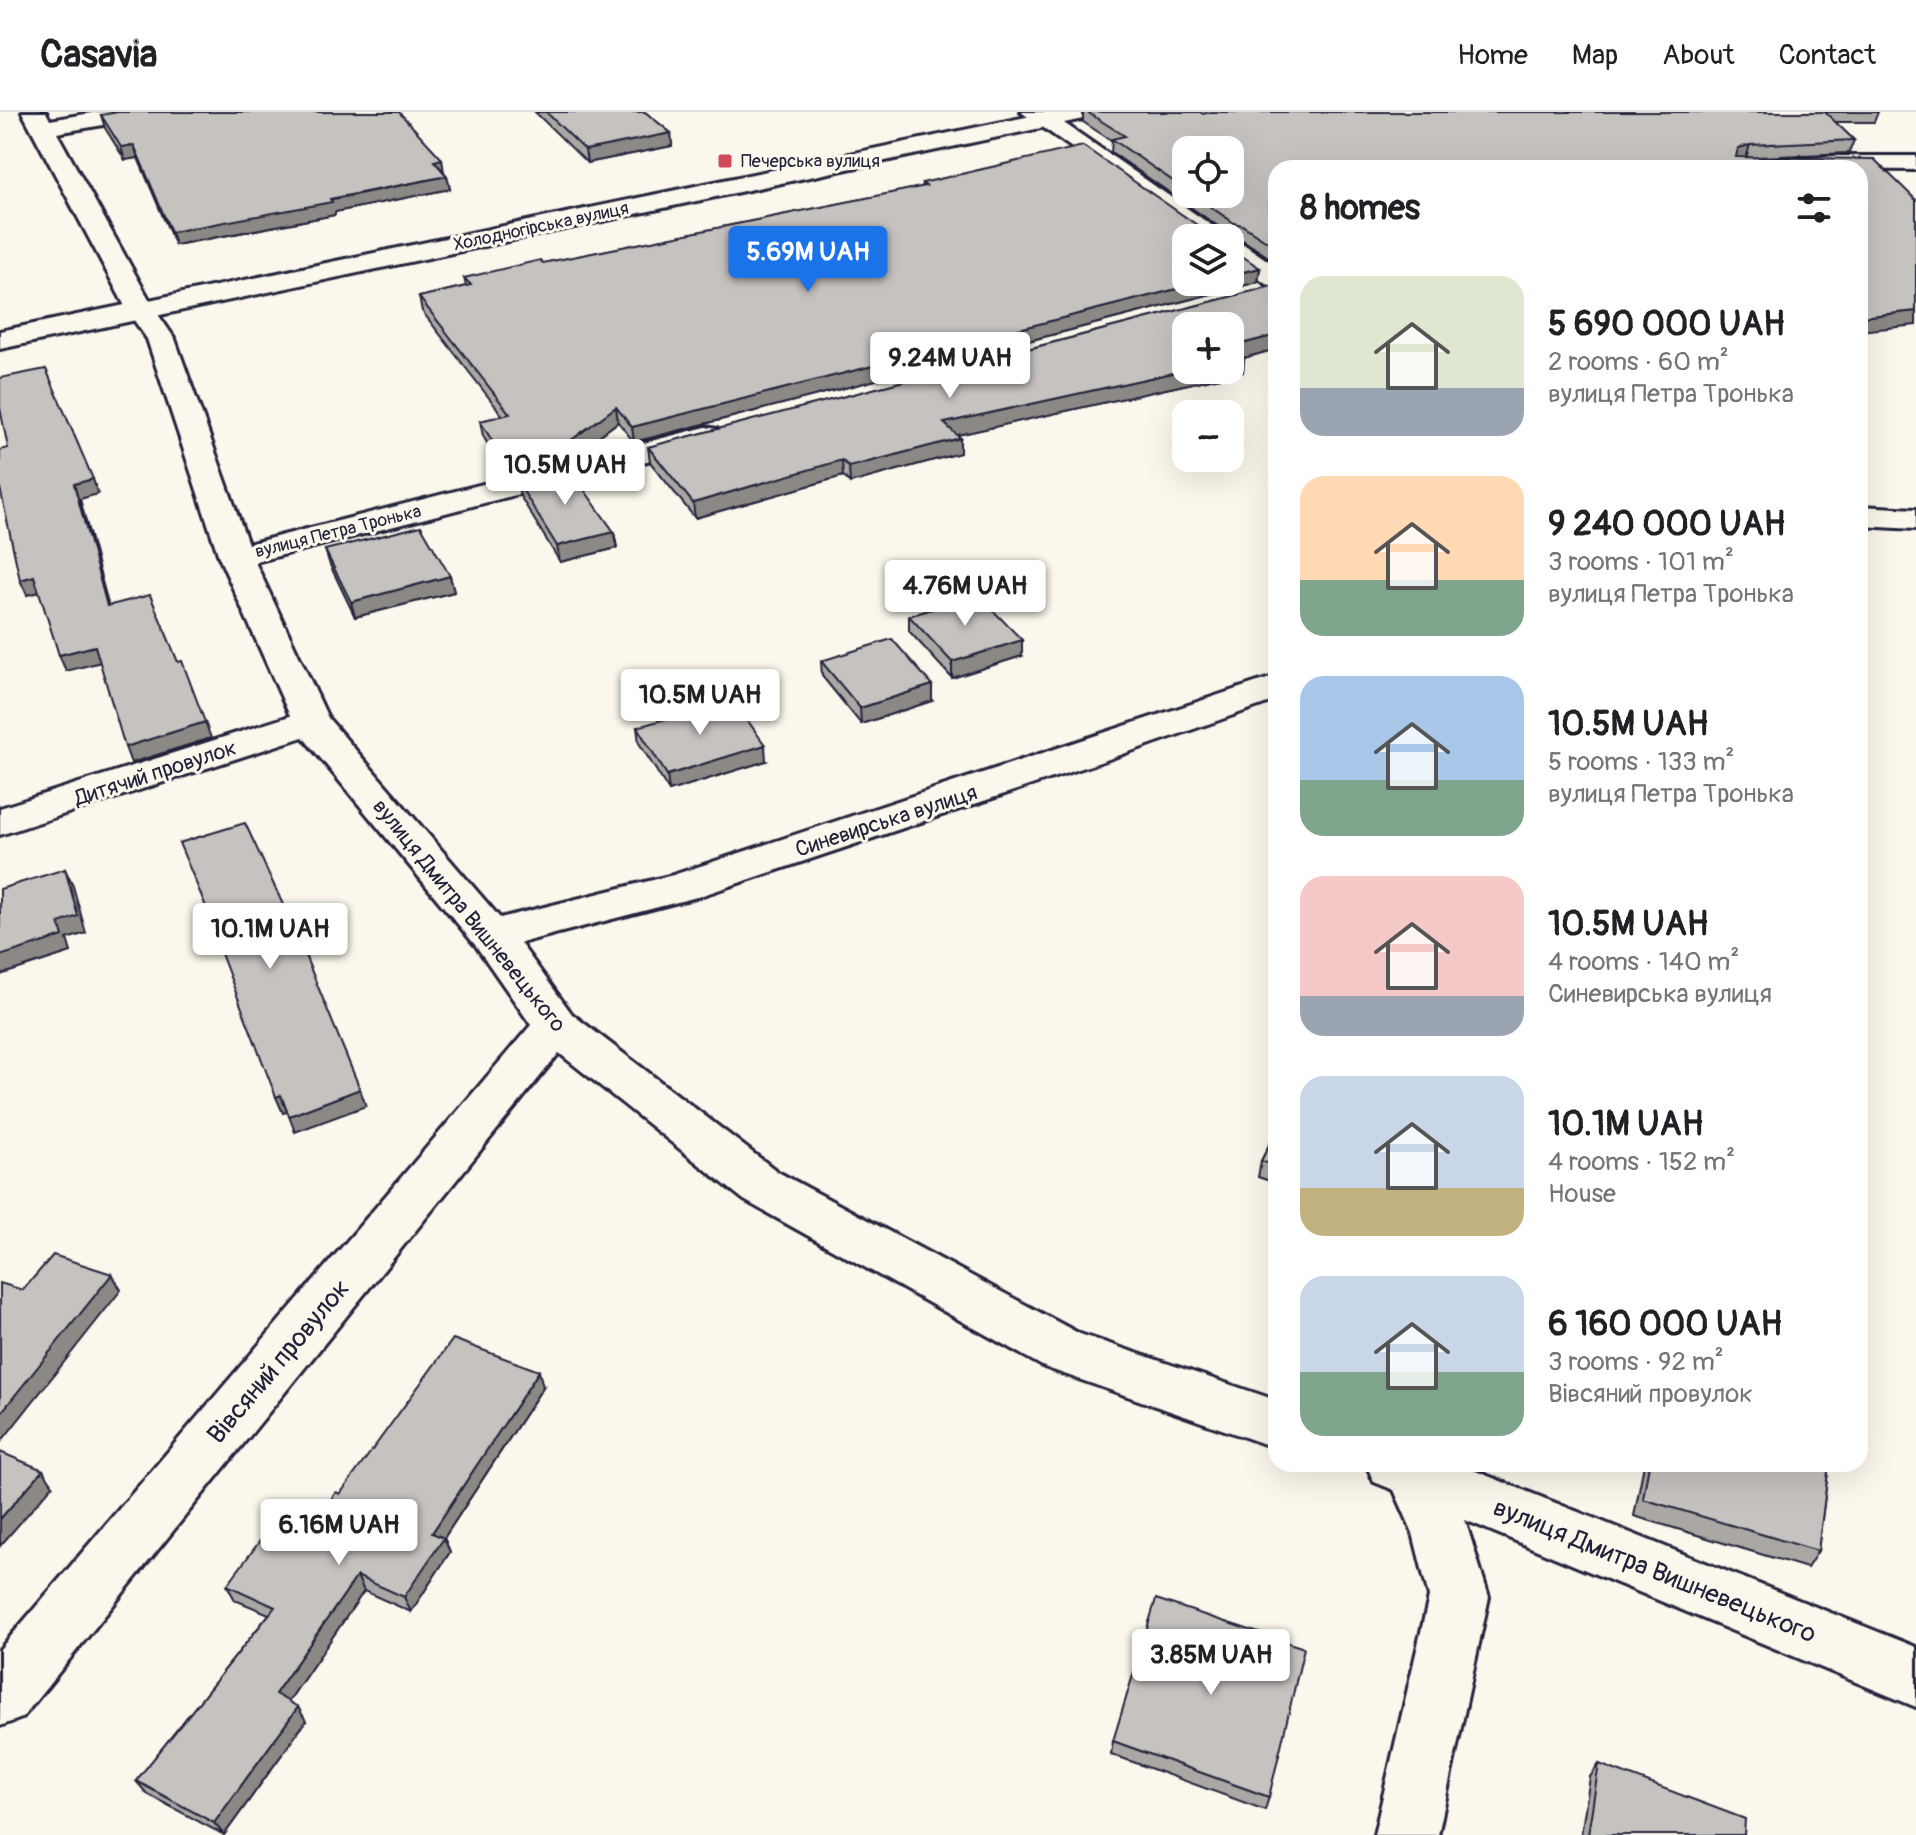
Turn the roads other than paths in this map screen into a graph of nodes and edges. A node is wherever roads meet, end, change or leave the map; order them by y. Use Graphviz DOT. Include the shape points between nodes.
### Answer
graph roads {
  1 [pos="138,112"];
  2 [pos="1083,112"];
  3 [pos="1038,116"];
  4 [pos="39,120"];
  5 [pos="1868,163"];
  6 [pos="1916,163"];
  7 [pos="1196,224"];
  8 [pos="1244,256"];
  9 [pos="1268,273"];
  10 [pos="1268,290"];
  11 [pos="1245,296"];
  12 [pos="141,310"];
  13 [pos="0,340"];
  14 [pos="740,427"];
  15 [pos="1868,516"];
  16 [pos="1916,519"];
  17 [pos="236,557"];
  18 [pos="1268,690"];
  19 [pos="311,722"];
  20 [pos="0,822"];
  21 [pos="491,935"];
  22 [pos="556,1026"];
  23 [pos="1268,1421"];
  24 [pos="1410,1472"];
  25 [pos="1421,1472"];
  26 [pos="1916,1677"];
  27 [pos="0,1696"];
  28 [pos="1406,1835"];
  1 -- 4 [label="street"];
  2 -- 3 [label="street, Холодногірська вулиця"];
  3 -- 7 [label="street"];
  3 -- 12 [label="street, Холодногірська вулиця"];
  4 -- 12 [label="street, вулиця Дмитра Вишневецького"];
  5 -- 6 [label="street"];
  8 -- 9 [label="street"];
  10 -- 11 [label="street"];
  12 -- 13 [label="street, Холодногірська вулиця"];
  12 -- 17 [label="street, вулиця Дмитра Вишневецького" via="161,339"];
  14 -- 17 [label="street, вулиця Петра Тронька"];
  15 -- 16 [label="street"];
  17 -- 19 [label="street, вулиця Дмитра Вишневецького"];
  18 -- 21 [label="street, Синевирська вулиця" via="682,887"];
  19 -- 20 [label="street, Дитячий провулок"];
  19 -- 21 [label="street, вулиця Дмитра Вишневецького"];
  21 -- 22 [label="street, вулиця Дмитра Вишневецького"];
  22 -- 23 [label="street, вулиця Дмитра Вишневецького" via="761,1186 1063,1351"];
  22 -- 27 [label="street, Вівсяний провулок"];
  24 -- 28 [label="street" via="1442,1532 1459,1597"];
  25 -- 26 [label="street, вулиця Дмитра Вишневецького"];
}
